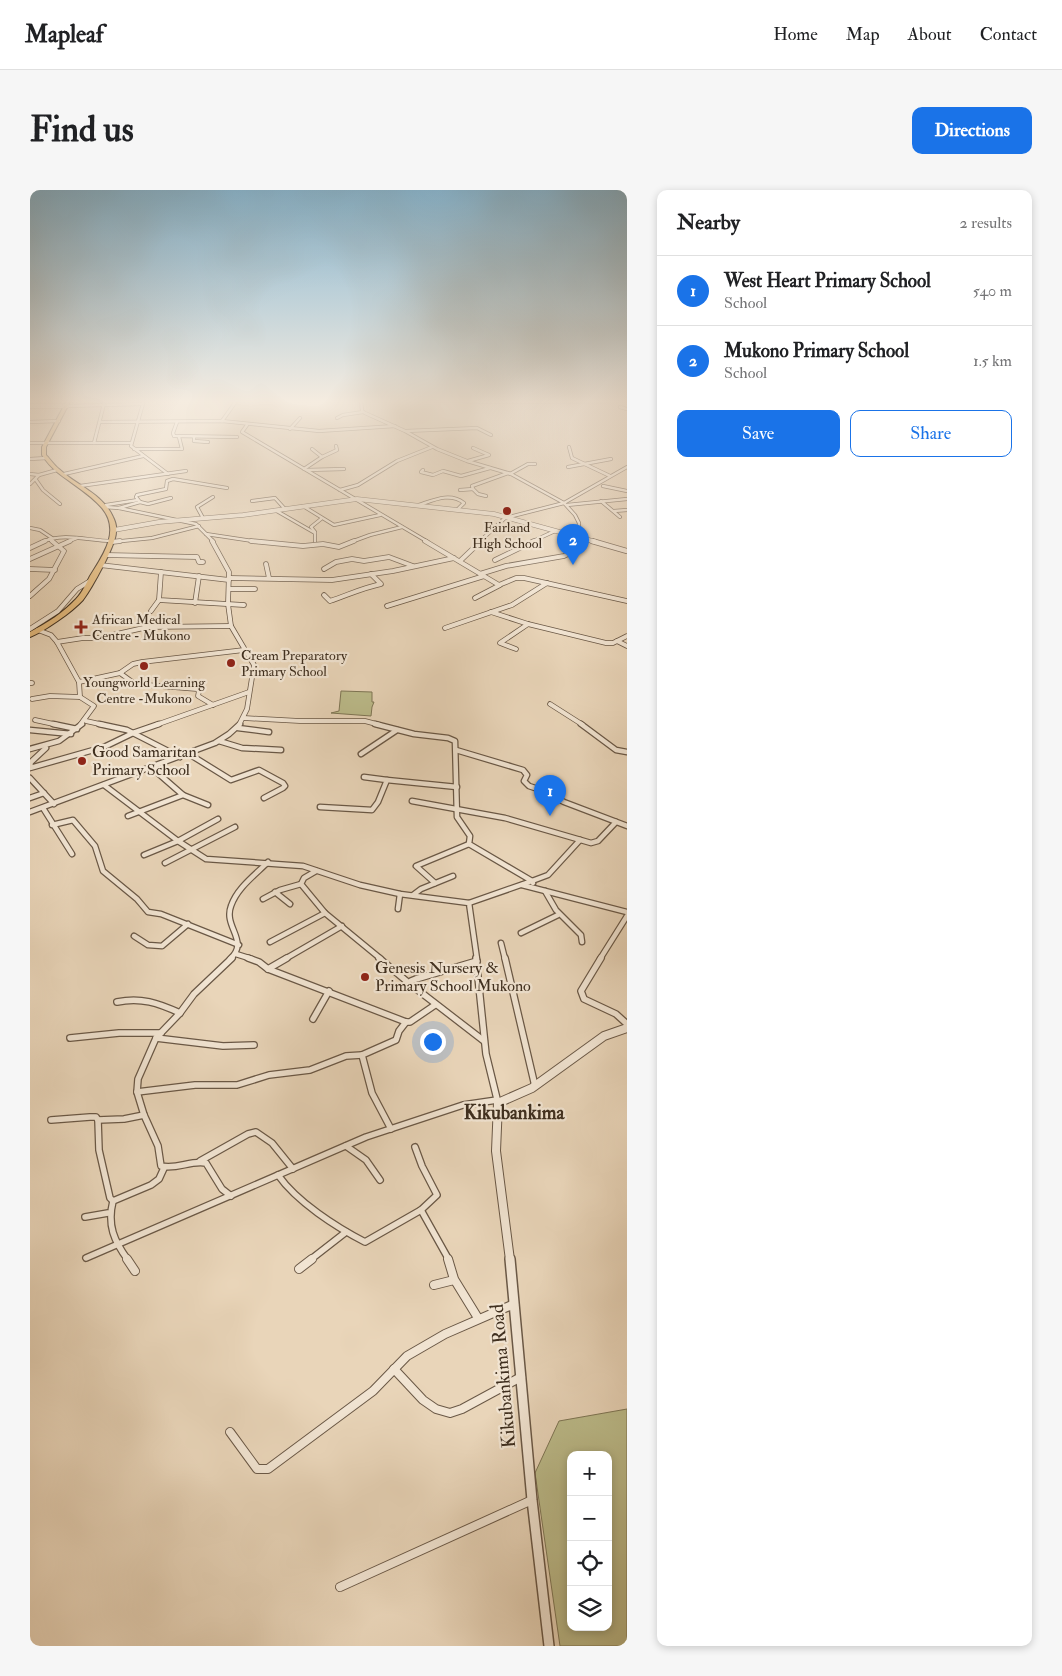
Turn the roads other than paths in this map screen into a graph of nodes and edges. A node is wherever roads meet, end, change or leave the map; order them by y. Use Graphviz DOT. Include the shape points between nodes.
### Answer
graph roads {
  1 [pos="91,468"];
  2 [pos="160,468"];
  3 [pos="302,468"];
  4 [pos="308,468"];
  5 [pos="386,468"];
  6 [pos="490,468"];
  7 [pos="521,468"];
  8 [pos="595,468"];
  9 [pos="625,468"];
  10 [pos="344,469"];
  11 [pos="58,470"];
  12 [pos="305,470"];
  13 [pos="423,470"];
  14 [pos="186,471"];
  15 [pos="30,474"];
  16 [pos="39,474"];
  17 [pos="64,474"];
  18 [pos="168,474"];
  19 [pos="509,474"];
  20 [pos="610,476"];
  21 [pos="36,480"];
  22 [pos="30,484"];
  23 [pos="80,486"];
  24 [pos="603,486"];
  25 [pos="226,488"];
  26 [pos="473,489"];
  27 [pos="460,490"];
  28 [pos="339,491"];
  29 [pos="627,491"];
  30 [pos="486,496"];
  31 [pos="213,497"];
  32 [pos="171,498"];
  33 [pos="352,499"];
  34 [pos="627,499"];
  35 [pos="139,501"];
  36 [pos="252,501"];
  37 [pos="601,501"];
  38 [pos="60,504"];
  39 [pos="566,504"];
  40 [pos="419,505"];
  41 [pos="104,506"];
  42 [pos="303,506"];
  43 [pos="119,508"];
  44 [pos="285,509"];
  45 [pos="458,509"];
  46 [pos="275,510"];
  47 [pos="627,510"];
  48 [pos="614,511"];
  49 [pos="380,515"];
  50 [pos="620,517"];
  51 [pos="203,518"];
  52 [pos="505,518"];
  53 [pos="321,519"];
  54 [pos="177,520"];
  55 [pos="199,526"];
  56 [pos="402,527"];
  57 [pos="30,528"];
  58 [pos="114,530"];
  59 [pos="555,531"];
  60 [pos="315,533"];
  61 [pos="206,534"];
  62 [pos="77,538"];
  63 [pos="580,538"];
  64 [pos="51,539"];
  65 [pos="315,541"];
  66 [pos="112,542"];
  67 [pos="60,546"];
  68 [pos="30,548"];
  69 [pos="627,551"];
  70 [pos="106,556"];
  71 [pos="455,557"];
  72 [pos="30,559"];
  73 [pos="495,560"];
  74 [pos="460,561"];
  75 [pos="204,562"];
  76 [pos="266,564"];
  77 [pos="100,565"];
  78 [pos="413,566"];
  79 [pos="30,569"];
  80 [pos="324,569"];
  81 [pos="55,570"];
  82 [pos="161,572"];
  83 [pos="371,574"];
  84 [pos="482,575"];
  85 [pos="199,576"];
  86 [pos="269,578"];
  87 [pos="229,579"];
  88 [pos="547,583"];
  89 [pos="500,585"];
  90 [pos="229,589"];
  91 [pos="255,589"];
  92 [pos="324,595"];
  93 [pos="30,596"];
  94 [pos="475,598"];
  95 [pos="159,600"];
  96 [pos="627,601"];
  97 [pos="195,603"];
  98 [pos="228,604"];
  99 [pos="244,605"];
  100 [pos="387,606"];
  101 [pos="151,610"];
  102 [pos="491,612"];
  103 [pos="528,624"];
  104 [pos="232,626"];
  105 [pos="445,628"];
  106 [pos="33,632"];
  107 [pos="627,636"];
  108 [pos="617,641"];
  109 [pos="58,642"];
  110 [pos="627,646"];
  111 [pos="516,649"];
  112 [pos="244,650"];
  113 [pos="120,673"];
  114 [pos="79,682"];
  115 [pos="249,692"];
  116 [pos="80,697"];
  117 [pos="32,699"];
  118 [pos="550,704"];
  119 [pos="213,705"];
  120 [pos="244,718"];
  121 [pos="35,720"];
  122 [pos="86,721"];
  123 [pos="238,728"];
  124 [pos="77,729"];
  125 [pos="30,730"];
  126 [pos="397,730"];
  127 [pos="133,732"];
  128 [pos="269,732"];
  129 [pos="71,734"];
  130 [pos="219,741"];
  131 [pos="46,747"];
  132 [pos="30,749"];
  133 [pos="281,750"];
  134 [pos="456,750"];
  135 [pos="627,752"];
  136 [pos="189,754"];
  137 [pos="361,754"];
  138 [pos="180,757"];
  139 [pos="30,767"];
  140 [pos="152,768"];
  141 [pos="364,777"];
  142 [pos="30,778"];
  143 [pos="387,780"];
  144 [pos="104,785"];
  145 [pos="457,787"];
  146 [pos="44,793"];
  147 [pos="183,795"];
  148 [pos="30,798"];
  149 [pos="264,798"];
  150 [pos="412,801"];
  151 [pos="54,804"];
  152 [pos="208,805"];
  153 [pos="320,807"];
  154 [pos="43,808"];
  155 [pos="458,810"];
  156 [pos="30,812"];
  157 [pos="140,812"];
  158 [pos="128,816"];
  159 [pos="218,819"];
  160 [pos="616,822"];
  161 [pos="52,825"];
  162 [pos="627,826"];
  163 [pos="235,827"];
  164 [pos="580,840"];
  165 [pos="178,841"];
  166 [pos="469,844"];
  167 [pos="192,850"];
  168 [pos="72,854"];
  169 [pos="144,855"];
  170 [pos="268,862"];
  171 [pos="165,863"];
  172 [pos="316,871"];
  173 [pos="453,876"];
  174 [pos="532,881"];
  175 [pos="435,883"];
  176 [pos="301,884"];
  177 [pos="522,885"];
  178 [pos="535,888"];
  179 [pos="545,890"];
  180 [pos="275,892"];
  181 [pos="400,894"];
  182 [pos="413,896"];
  183 [pos="264,899"];
  184 [pos="469,903"];
  185 [pos="290,904"];
  186 [pos="398,909"];
  187 [pos="325,912"];
  188 [pos="627,912"];
  189 [pos="558,915"];
  190 [pos="627,916"];
  191 [pos="188,924"];
  192 [pos="342,926"];
  193 [pos="521,933"];
  194 [pos="134,936"];
  195 [pos="270,942"];
  196 [pos="582,942"];
  197 [pos="501,943"];
  198 [pos="239,944"];
  199 [pos="236,954"];
  200 [pos="477,961"];
  201 [pos="268,969"];
  202 [pos="410,984"];
  203 [pos="329,991"];
  204 [pos="117,1002"];
  205 [pos="435,1005"];
  206 [pos="180,1013"];
  207 [pos="313,1019"];
  208 [pos="406,1022"];
  209 [pos="627,1026"];
  210 [pos="160,1033"];
  211 [pos="70,1038"];
  212 [pos="156,1038"];
  213 [pos="484,1041"];
  214 [pos="254,1045"];
  215 [pos="362,1055"];
  216 [pos="535,1086"];
  217 [pos="137,1092"];
  218 [pos="497,1102"];
  219 [pos="144,1115"];
  220 [pos="50,1120"];
  221 [pos="98,1120"];
  222 [pos="391,1129"];
  223 [pos="346,1146"];
  224 [pos="415,1147"];
  225 [pos="200,1161"];
  226 [pos="164,1168"];
  227 [pos="293,1168"];
  228 [pos="278,1175"];
  229 [pos="380,1180"];
  230 [pos="231,1196"];
  231 [pos="113,1201"];
  232 [pos="421,1210"];
  233 [pos="108,1213"];
  234 [pos="84,1217"];
  235 [pos="346,1232"];
  236 [pos="118,1245"];
  237 [pos="86,1258"];
  238 [pos="299,1268"];
  239 [pos="135,1271"];
  240 [pos="454,1280"];
  241 [pos="434,1285"];
  242 [pos="514,1304"];
  243 [pos="478,1318"];
  244 [pos="394,1369"];
  245 [pos="520,1377"];
  246 [pos="230,1432"];
  247 [pos="532,1500"];
  248 [pos="340,1587"];
  249 [pos="548,1646"];
  1 -- 17 [label="street"];
  2 -- 18 [label="street"];
  3 -- 12 [label="street"];
  4 -- 12 [label="street"];
  5 -- 28 [label="street" via="354,488"];
  6 -- 13 [label="street" via="461,476 441,471 430,475 421,472"];
  6 -- 19 [label="street"];
  7 -- 19 [label="street"];
  8 -- 20 [label="street"];
  9 -- 20 [label="street"];
  10 -- 12 [label="street"];
  11 -- 16 [label="street"];
  11 -- 17 [label="main road"];
  12 -- 28 [label="street"];
  14 -- 18 [label="street"];
  15 -- 16 [label="street"];
  16 -- 21 [label="street"];
  17 -- 23 [label="main road"];
  18 -- 23 [label="street"];
  19 -- 26 [label="street" via="472,486"];
  19 -- 39 [label="street"];
  20 -- 39 [label="street"];
  21 -- 22 [label="street"];
  21 -- 38 [label="street"];
  23 -- 41 [label="main road"];
  24 -- 29 [label="street"];
  25 -- 35 [label="street" via="176,479 167,481 166,489 138,494"];
  26 -- 27 [label="street"];
  26 -- 30 [label="street"];
  28 -- 33 [label="street"];
  31 -- 51 [label="street" via="197,508"];
  32 -- 35 [label="street" via="148,504"];
  33 -- 40 [label="street"];
  33 -- 42 [label="street"];
  33 -- 49 [label="street"];
  34 -- 37 [label="street"];
  35 -- 41 [label="street"];
  35 -- 43 [label="street"];
  36 -- 44 [label="street" via="275,498"];
  37 -- 39 [label="street"];
  37 -- 48 [label="street"];
  39 -- 52 [label="street"];
  39 -- 63 [label="street" via="578,523"];
  40 -- 45 [label="street"];
  40 -- 45 [label="street" via="451,497 464,503"];
  41 -- 43 [label="street"];
  41 -- 58 [label="main road"];
  42 -- 44 [label="street"];
  42 -- 53 [label="street"];
  43 -- 54 [label="street"];
  44 -- 46 [label="street"];
  45 -- 52 [label="street"];
  46 -- 51 [label="street"];
  46 -- 60 [label="street"];
  47 -- 48 [label="street"];
  48 -- 50 [label="street"];
  49 -- 53 [label="street" via="338,525"];
  49 -- 56 [label="street"];
  51 -- 54 [label="street"];
  52 -- 59 [label="street"];
  52 -- 74 [label="street"];
  53 -- 60 [label="street" via="311,527"];
  54 -- 55 [label="street"];
  54 -- 58 [label="street"];
  55 -- 61 [label="street"];
  55 -- 66 [label="street" via="152,538"];
  56 -- 61 [label="street" via="339,547 268,544"];
  56 -- 71 [label="street"];
  57 -- 64 [label="street" via="40,530"];
  58 -- 66 [label="main road"];
  59 -- 63 [label="street"];
  59 -- 73 [label="street"];
  60 -- 65 [label="street"];
  61 -- 87 [label="street" via="221,554"];
  62 -- 64 [label="street"];
  62 -- 66 [label="street"];
  62 -- 67 [label="street"];
  63 -- 69 [label="street"];
  63 -- 84 [label="street" via="574,551 564,556 506,566"];
  64 -- 67 [label="street"];
  64 -- 68 [label="street"];
  66 -- 70 [label="main road"];
  67 -- 72 [label="street"];
  67 -- 81 [label="street" via="64,551"];
  70 -- 75 [label="street" via="197,557 199,562"];
  70 -- 77 [label="main road"];
  71 -- 74 [label="street"];
  71 -- 78 [label="street"];
  74 -- 84 [label="street"];
  76 -- 86 [label="street"];
  77 -- 82 [label="street"];
  77 -- 106 [label="main road" via="80,599 57,619"];
  78 -- 80 [label="street" via="389,557 364,561 352,559 336,562"];
  78 -- 83 [label="street"];
  79 -- 81 [label="street"];
  81 -- 93 [label="street"];
  82 -- 85 [label="street"];
  82 -- 95 [label="street"];
  83 -- 86 [label="street" via="314,581"];
  83 -- 92 [label="street" via="380,584 330,601"];
  84 -- 89 [label="street"];
  84 -- 100 [label="street"];
  85 -- 87 [label="street"];
  85 -- 97 [label="street"];
  86 -- 87 [label="street"];
  87 -- 90 [label="street"];
  88 -- 89 [label="street" via="520,578"];
  88 -- 96 [label="street"];
  88 -- 102 [label="street" via="514,604"];
  89 -- 94 [label="street"];
  90 -- 91 [label="street"];
  90 -- 98 [label="street"];
  95 -- 97 [label="street"];
  95 -- 101 [label="street"];
  97 -- 98 [label="street"];
  98 -- 99 [label="street"];
  98 -- 104 [label="street"];
  102 -- 103 [label="street"];
  102 -- 105 [label="street"];
  103 -- 108 [label="street" via="606,643"];
  103 -- 111 [label="street" via="500,643"];
  104 -- 109 [label="street" via="148,627 99,638"];
  104 -- 112 [label="street"];
  106 -- 109 [label="street" via="51,635"];
  107 -- 108 [label="street"];
  108 -- 110 [label="street"];
  109 -- 114 [label="street"];
  112 -- 113 [label="street" via="142,662"];
  112 -- 115 [label="street" via="254,665"];
  113 -- 114 [label="street"];
  113 -- 119 [label="street" via="134,684 197,689 198,696"];
  114 -- 116 [label="street"];
  115 -- 119 [label="street"];
  115 -- 120 [label="street"];
  116 -- 117 [label="street"];
  116 -- 122 [label="street" via="94,706"];
  118 -- 135 [label="street" via="616,750"];
  119 -- 127 [label="street"];
  120 -- 123 [label="street"];
  120 -- 126 [label="street" via="300,722 365,721"];
  121 -- 124 [label="street"];
  122 -- 124 [label="street"];
  122 -- 127 [label="street"];
  123 -- 128 [label="street"];
  123 -- 130 [label="street"];
  124 -- 129 [label="street"];
  125 -- 129 [label="street"];
  126 -- 134 [label="street" via="452,739"];
  126 -- 137 [label="street"];
  127 -- 138 [label="street"];
  127 -- 139 [label="street" via="104,747"];
  129 -- 131 [label="street"];
  130 -- 133 [label="street" via="242,748"];
  130 -- 136 [label="street"];
  131 -- 132 [label="street"];
  131 -- 139 [label="street"];
  134 -- 145 [label="street"];
  134 -- 160 [label="street" via="523,770 527,775 524,781 529,786"];
  136 -- 138 [label="street"];
  136 -- 149 [label="street" via="231,780 259,770 283,783 283,788"];
  138 -- 140 [label="street"];
  140 -- 144 [label="street"];
  140 -- 147 [label="street"];
  141 -- 143 [label="street"];
  142 -- 146 [label="street"];
  143 -- 145 [label="street"];
  143 -- 153 [label="street" via="380,802 372,810"];
  144 -- 151 [label="street"];
  144 -- 157 [label="street"];
  145 -- 155 [label="street"];
  146 -- 148 [label="street"];
  146 -- 151 [label="street"];
  147 -- 152 [label="street"];
  147 -- 157 [label="street"];
  150 -- 155 [label="street"];
  151 -- 154 [label="street"];
  154 -- 156 [label="street"];
  154 -- 161 [label="street"];
  155 -- 164 [label="street" via="518,821"];
  155 -- 166 [label="street" via="458,821 470,836"];
  157 -- 158 [label="street"];
  157 -- 165 [label="street"];
  159 -- 165 [label="street"];
  160 -- 162 [label="street"];
  160 -- 164 [label="street" via="595,843"];
  161 -- 168 [label="street"];
  161 -- 191 [label="street" via="73,820 94,846 103,870 148,912"];
  163 -- 167 [label="street"];
  164 -- 174 [label="street" via="548,875"];
  165 -- 167 [label="street"];
  165 -- 169 [label="street"];
  166 -- 174 [label="street"];
  166 -- 175 [label="street" via="416,866"];
  167 -- 170 [label="street" via="206,859"];
  167 -- 171 [label="street"];
  170 -- 172 [label="street" via="303,866"];
  170 -- 198 [label="street" via="239,891 230,907 230,919"];
  172 -- 176 [label="street" via="304,878"];
  172 -- 181 [label="street"];
  173 -- 175 [label="street"];
  174 -- 177 [label="street"];
  174 -- 178 [label="street"];
  175 -- 182 [label="street"];
  176 -- 180 [label="street"];
  176 -- 187 [label="street"];
  177 -- 178 [label="street"];
  177 -- 184 [label="street"];
  178 -- 179 [label="street"];
  179 -- 188 [label="street"];
  179 -- 189 [label="street"];
  180 -- 183 [label="street"];
  180 -- 185 [label="street"];
  181 -- 182 [label="street"];
  181 -- 186 [label="street"];
  182 -- 184 [label="street"];
  184 -- 200 [label="street"];
  187 -- 192 [label="street"];
  187 -- 195 [label="street"];
  189 -- 193 [label="street"];
  189 -- 196 [label="street" via="581,935"];
  190 -- 209 [label="street" via="581,991 584,999 616,1014"];
  191 -- 194 [label="street" via="162,946 148,945"];
  191 -- 198 [label="street"];
  192 -- 201 [label="street"];
  192 -- 202 [label="street"];
  197 -- 216 [label="street"];
  198 -- 199 [label="street"];
  199 -- 201 [label="street"];
  199 -- 206 [label="street" via="194,994"];
  200 -- 202 [label="street" via="416,979"];
  200 -- 213 [label="street"];
  201 -- 203 [label="street"];
  202 -- 205 [label="street"];
  203 -- 207 [label="street"];
  203 -- 208 [label="street"];
  204 -- 206 [label="street" via="133,998 157,1002"];
  205 -- 208 [label="street"];
  205 -- 213 [label="street"];
  206 -- 210 [label="street"];
  208 -- 215 [label="street" via="396,1040"];
  209 -- 216 [label="street" via="592,1045"];
  210 -- 211 [label="street"];
  210 -- 212 [label="street"];
  212 -- 214 [label="street" via="223,1046"];
  212 -- 217 [label="street" via="138,1079"];
  213 -- 218 [label="street"];
  215 -- 217 [label="street" via="346,1056 310,1070 237,1085 195,1085"];
  215 -- 222 [label="street" via="372,1093"];
  216 -- 218 [label="street"];
  217 -- 219 [label="street"];
  218 -- 222 [label="street" via="463,1105"];
  218 -- 242 [label="street, Kikubankima Road" via="496,1151"];
  219 -- 221 [label="street"];
  219 -- 226 [label="street"];
  220 -- 221 [label="street" via="96,1117"];
  221 -- 231 [label="street" via="99,1159"];
  222 -- 223 [label="street"];
  223 -- 227 [label="street"];
  223 -- 229 [label="street" via="362,1155 374,1167"];
  224 -- 232 [label="street" via="437,1195"];
  225 -- 226 [label="street"];
  225 -- 227 [label="street" via="256,1132 277,1147"];
  225 -- 230 [label="street" via="210,1166 222,1188"];
  226 -- 231 [label="street" via="159,1179"];
  227 -- 228 [label="street"];
  228 -- 230 [label="street"];
  228 -- 235 [label="street" via="288,1189"];
  230 -- 236 [label="street"];
  231 -- 233 [label="street"];
  232 -- 235 [label="street" via="365,1242"];
  232 -- 240 [label="street" via="448,1258"];
  233 -- 234 [label="street"];
  233 -- 236 [label="street" via="111,1234"];
  235 -- 238 [label="street"];
  236 -- 237 [label="street"];
  236 -- 239 [label="street"];
  240 -- 241 [label="street"];
  240 -- 243 [label="street"];
  242 -- 243 [label="street"];
  242 -- 245 [label="street, Kikubankima Road"];
  243 -- 244 [label="street" via="407,1356"];
  244 -- 245 [label="street" via="424,1400 436,1409 450,1412 462,1409"];
  244 -- 246 [label="street" via="385,1381 341,1417 268,1468 257,1469"];
  245 -- 247 [label="street, Kikubankima Road"];
  247 -- 248 [label="street"];
  247 -- 249 [label="street, Kikubankima Road"];
}
